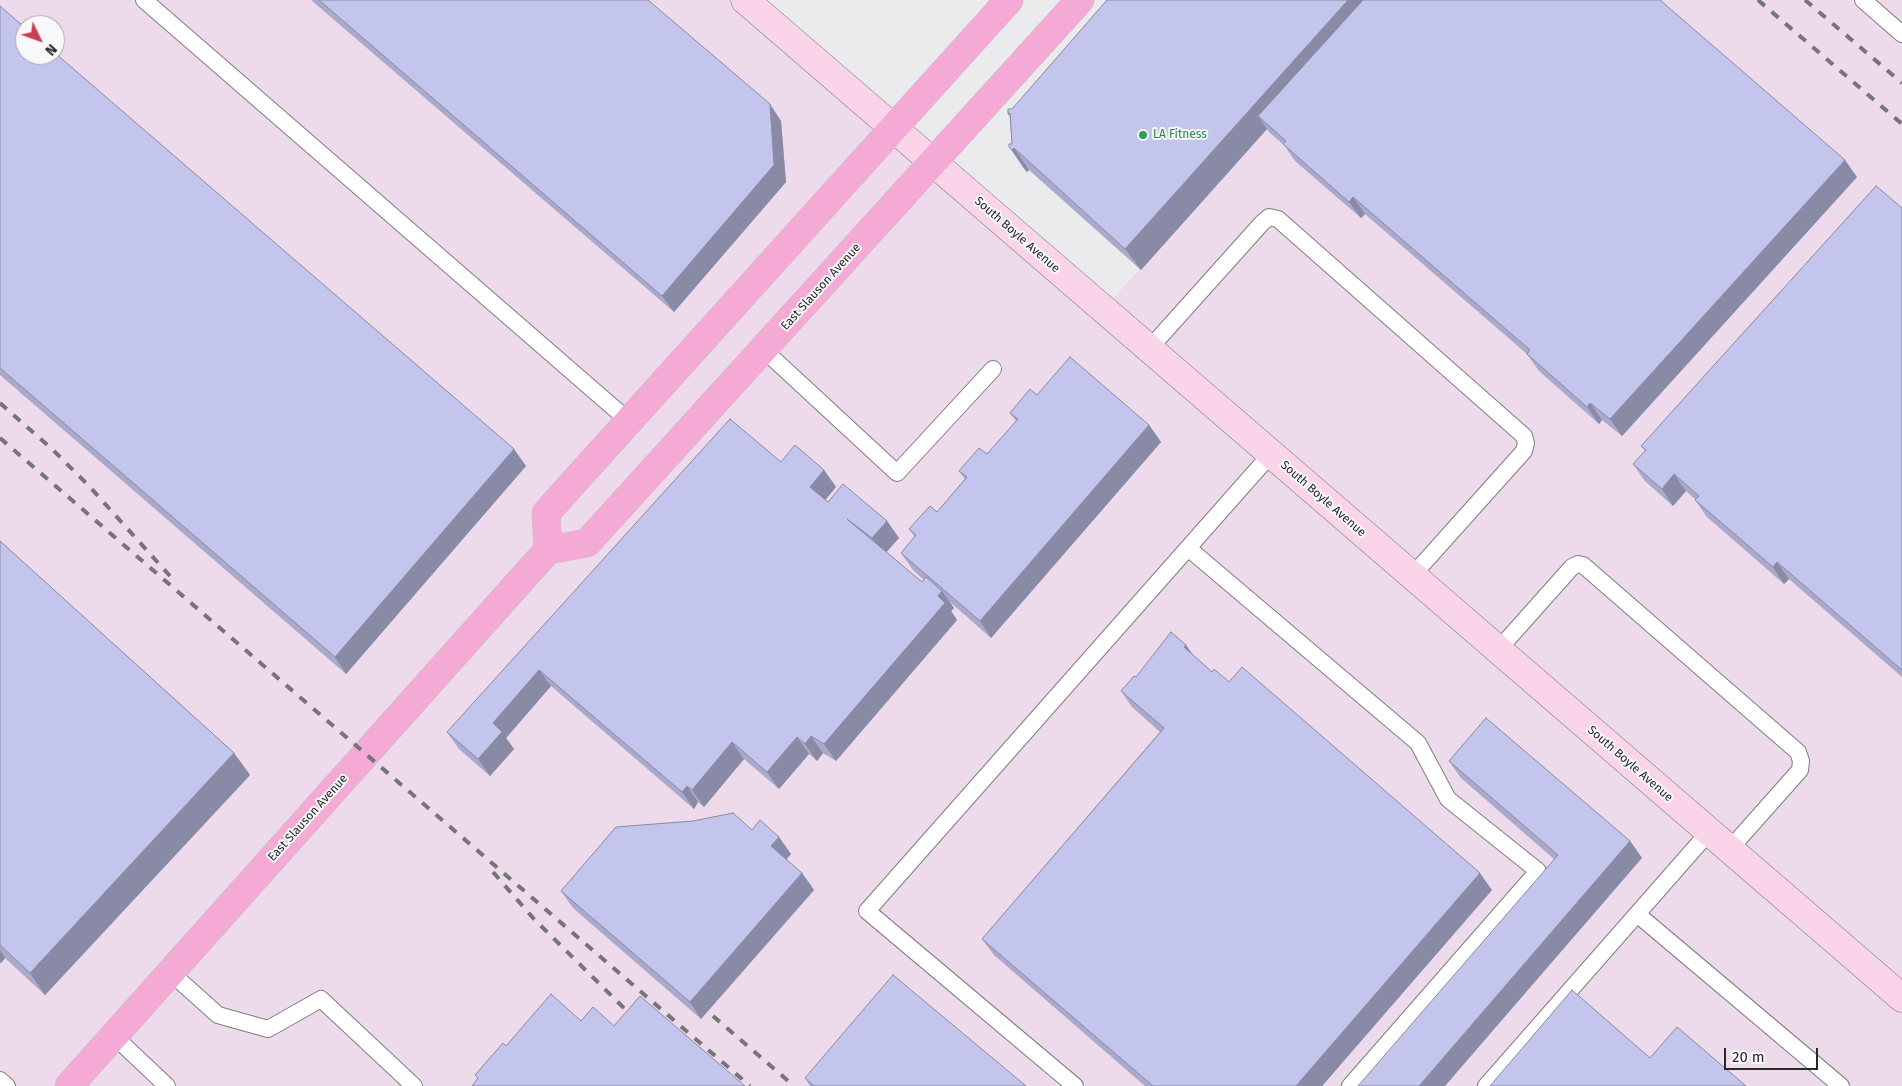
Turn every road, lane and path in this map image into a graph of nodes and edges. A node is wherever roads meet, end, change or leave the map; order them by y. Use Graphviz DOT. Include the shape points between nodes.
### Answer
graph roads {
  1 [pos="144,0"];
  2 [pos="745,0"];
  3 [pos="1009,0"];
  4 [pos="1080,0"];
  5 [pos="1864,0"];
  6 [pos="1902,34"];
  7 [pos="895,129"];
  8 [pos="934,163"];
  9 [pos="1149,349"];
  10 [pos="764,350"];
  11 [pos="993,369"];
  12 [pos="630,422"];
  13 [pos="1271,454"];
  14 [pos="1188,548"];
  15 [pos="548,550"];
  16 [pos="1412,576"];
  17 [pos="1498,650"];
  18 [pos="1709,832"];
  19 [pos="1729,850"];
  20 [pos="1637,914"];
  21 [pos="170,972"];
  22 [pos="1902,998"];
  23 [pos="114,1036"];
  24 [pos="0,1080"];
  25 [pos="7,1086"];
  26 [pos="69,1086"];
  27 [pos="166,1086"];
  28 [pos="414,1086"];
  29 [pos="1075,1086"];
  30 [pos="1350,1086"];
  31 [pos="1486,1086"];
  32 [pos="1841,1086"];
  1 -- 12 [label="lane"];
  2 -- 7 [label="main road, South Boyle Avenue"];
  3 -- 7 [label="main road"];
  4 -- 8 [label="main road, East Slauson Avenue"];
  5 -- 6 [label="lane"];
  7 -- 8 [label="main road, South Boyle Avenue"];
  7 -- 12 [label="main road"];
  8 -- 9 [label="main road, South Boyle Avenue"];
  8 -- 10 [label="main road, East Slauson Avenue"];
  9 -- 13 [label="main road, South Boyle Avenue"];
  9 -- 16 [label="lane" via="1262,223 1269,217 1278,219 1524,436 1524,451"];
  10 -- 11 [label="lane" via="897,473"];
  10 -- 15 [label="main road, East Slauson Avenue" via="587,544"];
  12 -- 15 [label="main road" via="546,513"];
  13 -- 14 [label="lane"];
  13 -- 16 [label="main road, South Boyle Avenue"];
  14 -- 29 [label="lane" via="867,911"];
  14 -- 30 [label="lane" via="1418,743 1448,799 1538,871"];
  15 -- 21 [label="main road, East Slauson Avenue"];
  16 -- 17 [label="main road, South Boyle Avenue"];
  17 -- 18 [label="main road, South Boyle Avenue"];
  17 -- 19 [label="lane" via="1572,567 1578,564 1591,572 1798,752 1800,770"];
  18 -- 19 [label="main road, South Boyle Avenue"];
  18 -- 20 [label="lane"];
  19 -- 22 [label="main road, South Boyle Avenue"];
  20 -- 31 [label="lane"];
  20 -- 32 [label="lane"];
  21 -- 23 [label="main road, East Slauson Avenue"];
  21 -- 28 [label="lane" via="218,1015 268,1029 320,999"];
  23 -- 26 [label="main road, East Slauson Avenue"];
  23 -- 27 [label="lane"];
  24 -- 25 [label="lane"];
}
